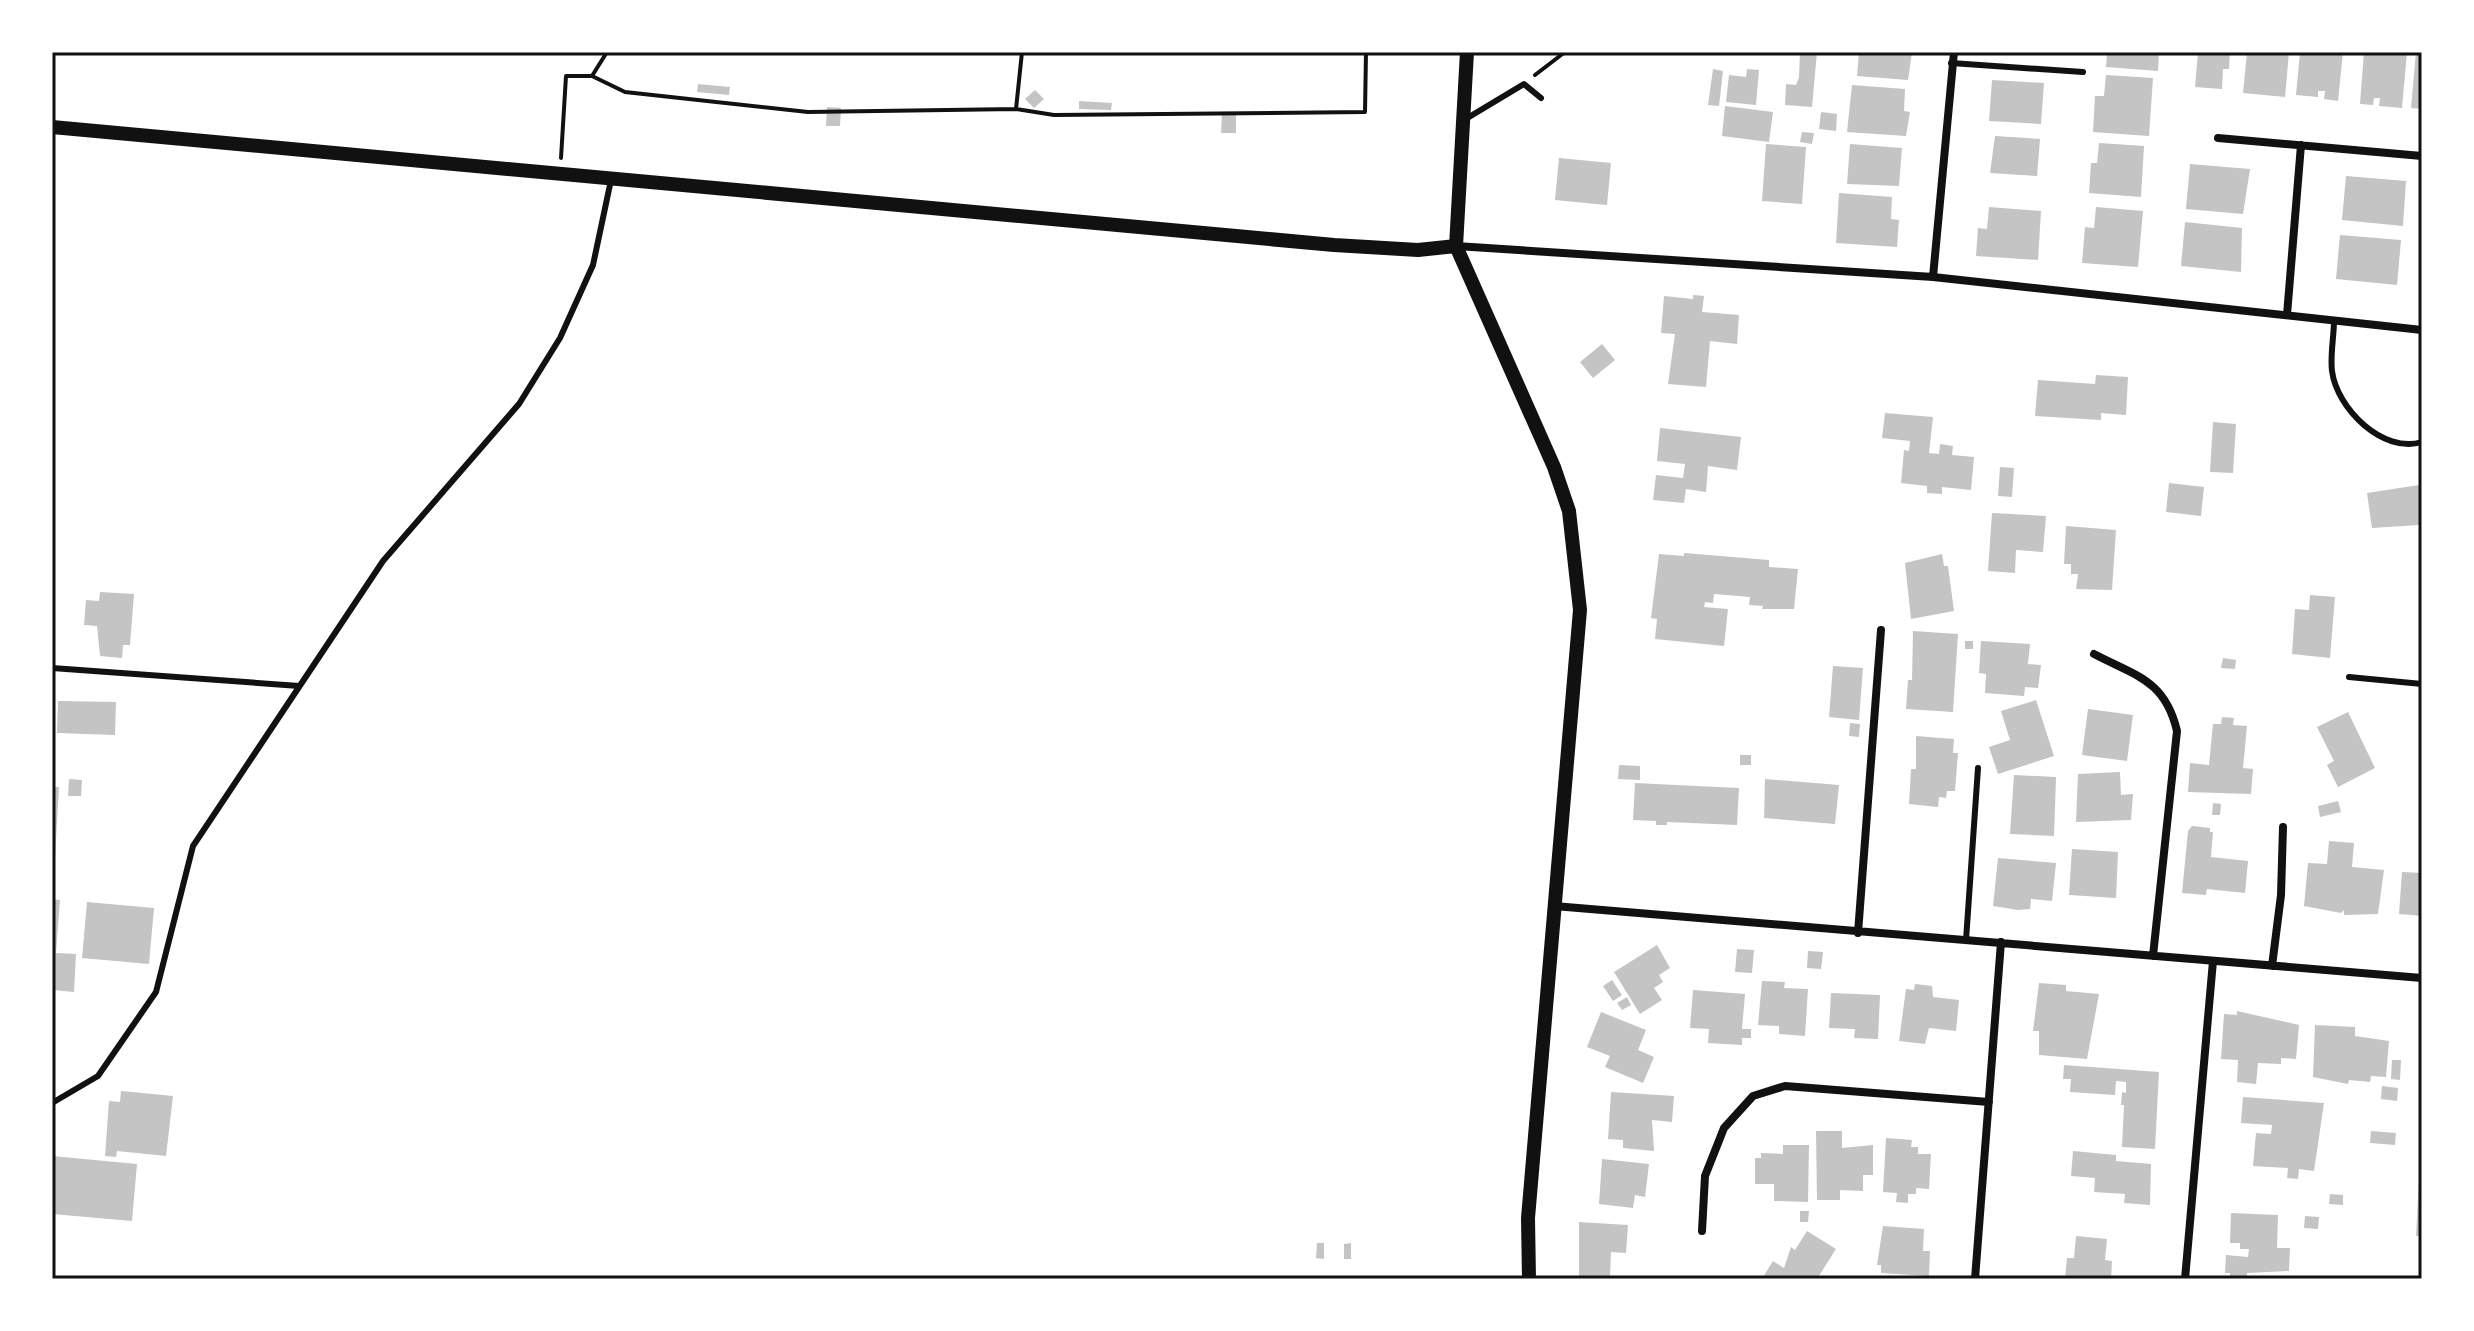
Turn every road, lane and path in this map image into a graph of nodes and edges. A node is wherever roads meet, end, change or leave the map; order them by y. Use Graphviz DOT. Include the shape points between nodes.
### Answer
graph roads {
  1 [pos="607,52"];
  2 [pos="1022,52"];
  3 [pos="1366,52"];
  4 [pos="1467,52"];
  5 [pos="1565,52"];
  6 [pos="1954,52"];
  7 [pos="1951,63"];
  8 [pos="2083,72"];
  9 [pos="592,76"];
  10 [pos="1524,84"];
  11 [pos="1541,98"];
  12 [pos="1016,109"];
  13 [pos="1461,121"];
  14 [pos="52,127"];
  15 [pos="2218,138"];
  16 [pos="2301,145"];
  17 [pos="2422,156"];
  18 [pos="562,172"];
  19 [pos="612,177"];
  20 [pos="1456,246"];
  21 [pos="1933,277"];
  22 [pos="2287,315"];
  23 [pos="2334,320"];
  24 [pos="2422,330"];
  25 [pos="2422,442"];
  26 [pos="1881,630"];
  27 [pos="2094,654"];
  28 [pos="52,668"];
  29 [pos="2349,677"];
  30 [pos="2422,684"];
  31 [pos="299,686"];
  32 [pos="1978,768"];
  33 [pos="2283,827"];
  34 [pos="1554,906"];
  35 [pos="1858,933"];
  36 [pos="1966,940"];
  37 [pos="2001,942"];
  38 [pos="2153,956"];
  39 [pos="2213,961"];
  40 [pos="2272,966"];
  41 [pos="2422,978"];
  42 [pos="1989,1102"];
  43 [pos="52,1103"];
  44 [pos="1702,1231"];
  45 [pos="1529,1279"];
  46 [pos="1975,1279"];
  47 [pos="2185,1279"];
  1 -- 9 [label="path"];
  2 -- 12 [label="path"];
  3 -- 12 [label="path" via="1365,112 1054,115"];
  4 -- 13 [label="street"];
  5 -- 10 [label="path"];
  6 -- 7 [label="street"];
  7 -- 8 [label="lane"];
  7 -- 21 [label="street"];
  9 -- 12 [label="path" via="625,92 808,112"];
  9 -- 18 [label="path" via="566,76"];
  10 -- 11 [label="lane"];
  10 -- 13 [label="lane"];
  13 -- 20 [label="street"];
  14 -- 18 [label="street"];
  15 -- 16 [label="street"];
  16 -- 17 [label="street"];
  16 -- 22 [label="street"];
  18 -- 19 [label="street"];
  19 -- 20 [label="street" via="1334,245 1418,250"];
  19 -- 31 [label="lane" via="593,265 560,338 519,404 383,561"];
  20 -- 21 [label="street"];
  20 -- 34 [label="street" via="1554,467 1573,536 1580,610"];
  21 -- 22 [label="street"];
  22 -- 23 [label="street"];
  23 -- 24 [label="street"];
  23 -- 25 [label="lane" via="2332,369 2350,408 2380,436 2398,443"];
  26 -- 35 [label="street"];
  27 -- 38 [label="street" via="2155,685 2171,706 2177,731"];
  28 -- 31 [label="lane"];
  29 -- 30 [label="lane"];
  31 -- 43 [label="lane" via="193,846 156,992 98,1076"];
  32 -- 36 [label="lane"];
  33 -- 40 [label="street"];
  34 -- 35 [label="street"];
  34 -- 45 [label="street" via="1528,1218"];
  35 -- 36 [label="street"];
  36 -- 37 [label="street"];
  37 -- 38 [label="street"];
  37 -- 42 [label="street"];
  38 -- 39 [label="street"];
  39 -- 40 [label="street"];
  39 -- 47 [label="street"];
  40 -- 41 [label="street"];
  42 -- 44 [label="street" via="1785,1086 1753,1096 1724,1128 1705,1176"];
  42 -- 46 [label="street"];
}
